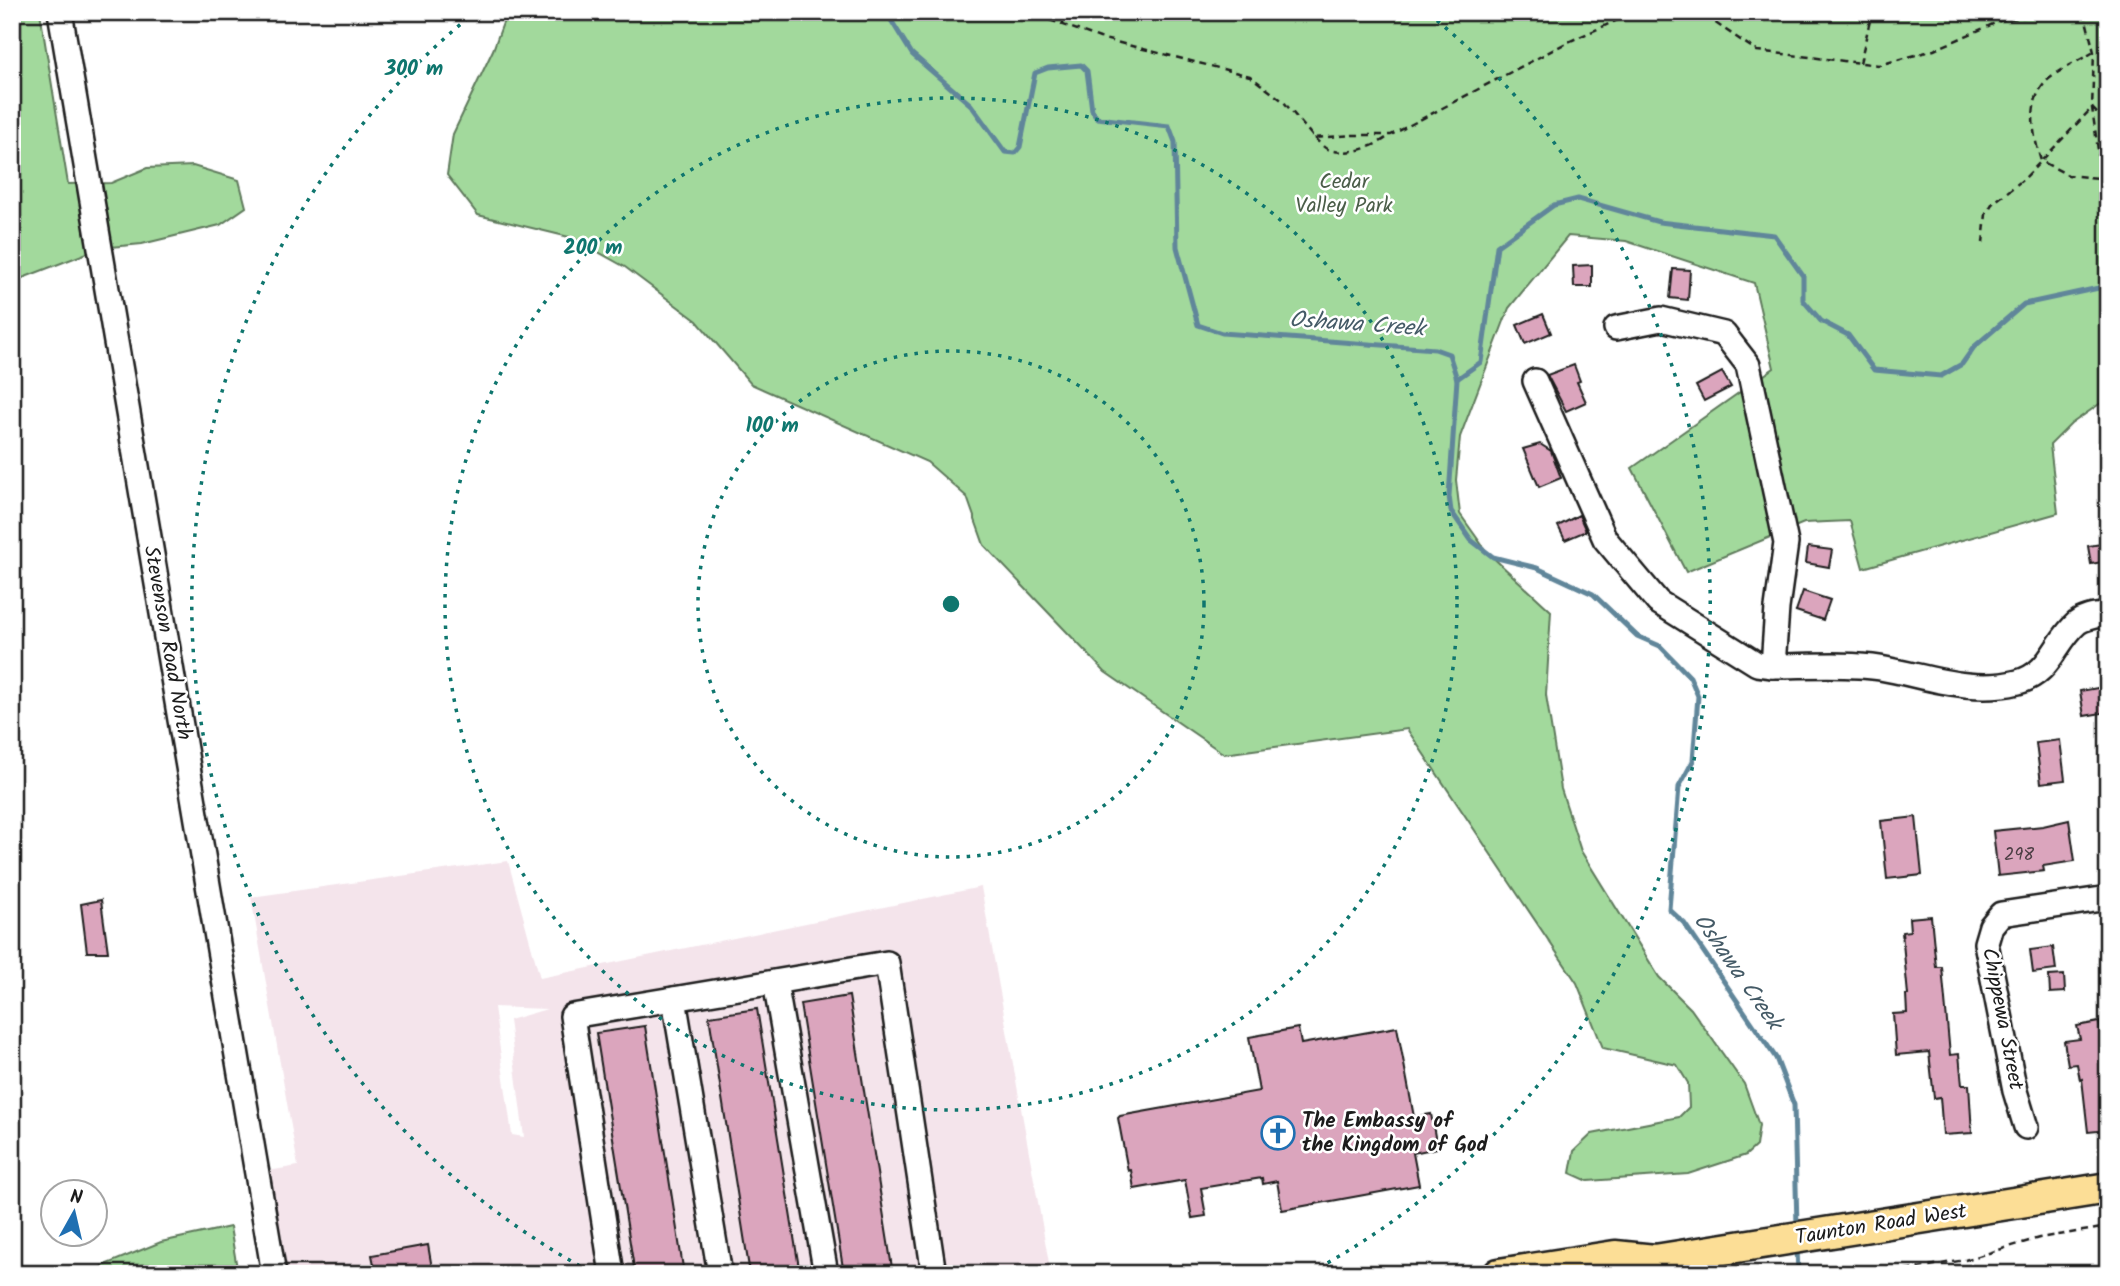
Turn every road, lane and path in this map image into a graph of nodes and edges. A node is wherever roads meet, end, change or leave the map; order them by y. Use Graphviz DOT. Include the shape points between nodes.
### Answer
graph roads {
  1 [pos="60,12"];
  2 [pos="1027,12"];
  3 [pos="1063,12"];
  4 [pos="1636,12"];
  5 [pos="1657,12"];
  6 [pos="1709,12"];
  7 [pos="1872,12"];
  8 [pos="1997,12"];
  9 [pos="2061,12"];
  10 [pos="2084,12"];
  11 [pos="1711,20"];
  12 [pos="2002,20"];
  13 [pos="1063,25"];
  14 [pos="2094,52"];
  15 [pos="1860,63"];
  16 [pos="2092,108"];
  17 [pos="2108,124"];
  18 [pos="1391,135"];
  19 [pos="1314,138"];
  20 [pos="2041,161"];
  21 [pos="2108,179"];
  22 [pos="2102,180"];
  23 [pos="1983,243"];
  24 [pos="1616,328"];
  25 [pos="1535,381"];
  26 [pos="2108,614"];
  27 [pos="1773,666"];
  28 [pos="2108,898"];
  29 [pos="775,982"];
  30 [pos="674,999"];
  31 [pos="2026,1127"];
  32 [pos="2108,1188"];
  33 [pos="2108,1227"];
  34 [pos="1655,1260"];
  35 [pos="274,1274"];
  36 [pos="612,1274"];
  37 [pos="720,1274"];
  38 [pos="826,1274"];
  39 [pos="934,1274"];
  40 [pos="1499,1274"];
  41 [pos="1627,1274"];
  42 [pos="1881,1274"];
  1 -- 35 [label="street, Stevenson Road North"];
  2 -- 13 [label="path"];
  3 -- 13 [label="path"];
  4 -- 18 [label="path"];
  5 -- 11 [label="path"];
  6 -- 11 [label="path"];
  7 -- 15 [label="path"];
  8 -- 12 [label="path"];
  9 -- 12 [label="path"];
  10 -- 14 [label="path"];
  11 -- 15 [label="path" via="1757,51"];
  12 -- 15 [label="path" via="1934,50 1879,65"];
  13 -- 19 [label="path" via="1250,76 1283,101"];
  14 -- 16 [label="path"];
  14 -- 20 [label="path" via="2049,79 2033,104 2034,137"];
  16 -- 17 [label="path"];
  16 -- 20 [label="path"];
  16 -- 22 [label="path"];
  18 -- 19 [label="path"];
  18 -- 19 [label="path" via="1378,145 1349,150 1328,149"];
  20 -- 22 [label="path" via="2068,175"];
  20 -- 23 [label="path" via="1992,204 1986,214"];
  21 -- 22 [label="path"];
  24 -- 27 [label="street" via="1661,319 1724,334 1748,365 1786,543"];
  25 -- 27 [label="street" via="1605,538 1649,592 1757,664"];
  26 -- 27 [label="street" via="2077,624 2041,671 1993,685 1952,684 1878,668"];
  28 -- 31 [label="street, Chippewa Street" via="2001,914 1991,926 1986,943"];
  29 -- 30 [label="street"];
  29 -- 38 [label="street"];
  29 -- 39 [label="street" via="887,963"];
  30 -- 36 [label="street" via="572,1016"];
  30 -- 37 [label="street"];
  32 -- 34 [label="main road, Taunton Road West"];
  33 -- 42 [label="path" via="2039,1238 1965,1261"];
  34 -- 40 [label="main road, Taunton Road West" via="1615,1256"];
  34 -- 41 [label="main road, Taunton Road West"];
}
